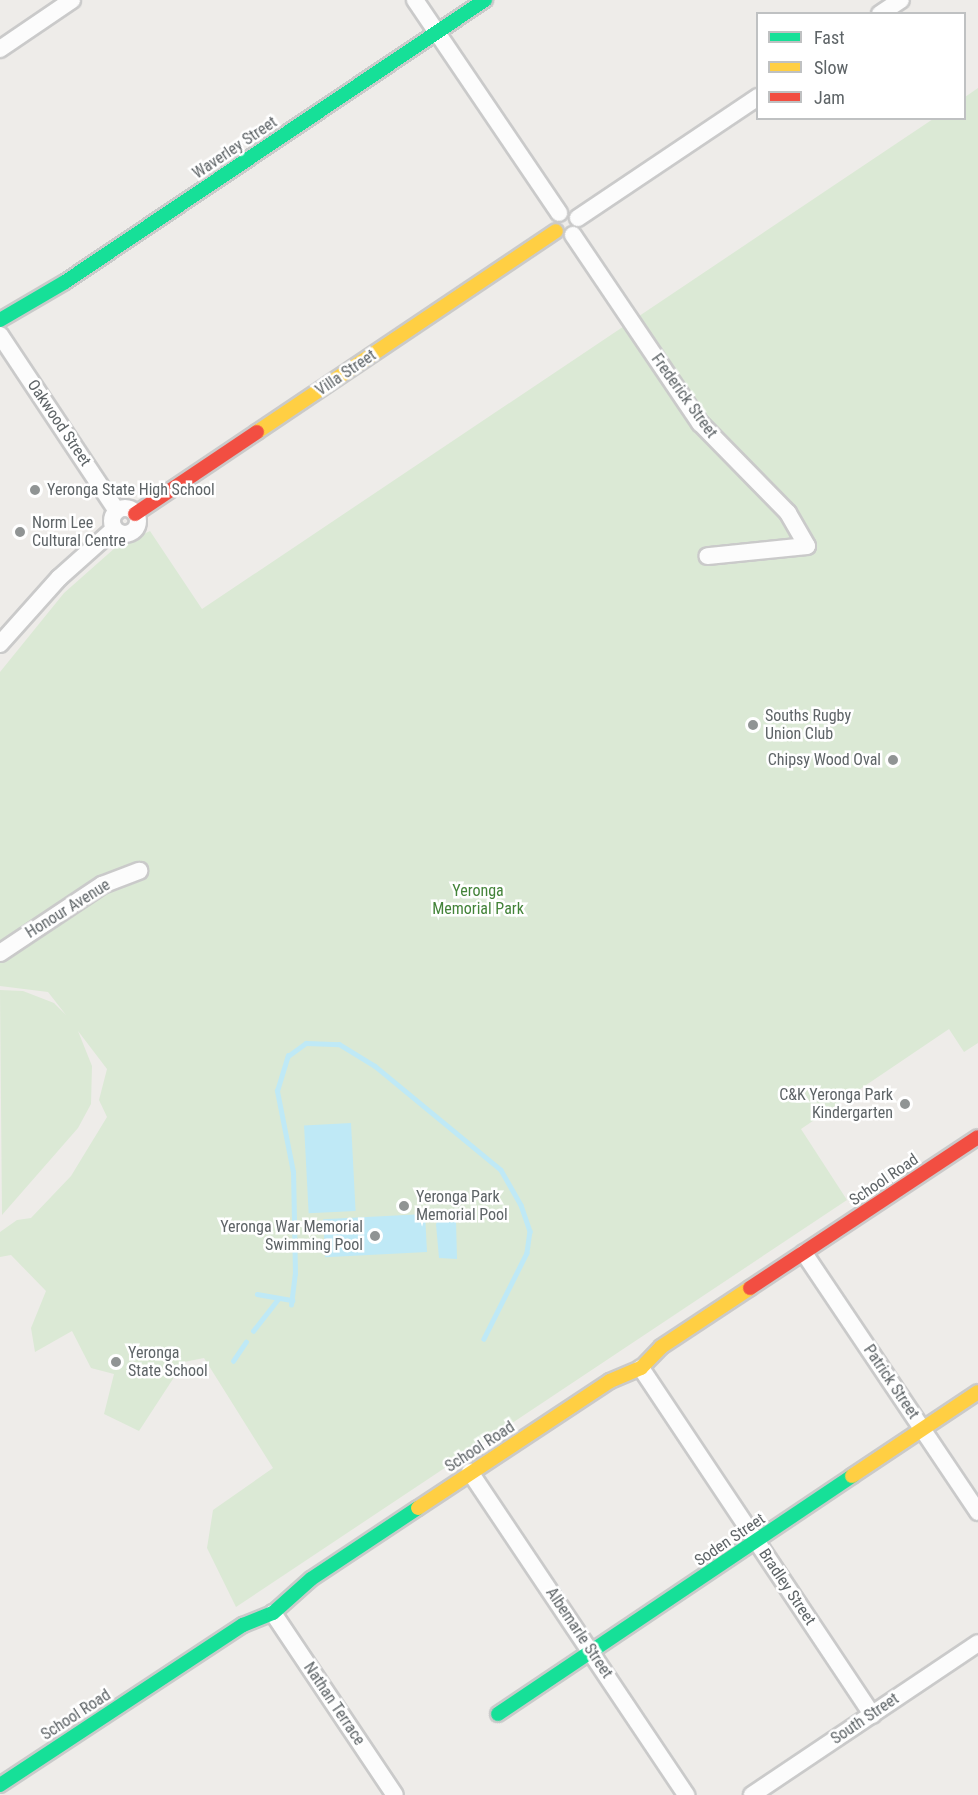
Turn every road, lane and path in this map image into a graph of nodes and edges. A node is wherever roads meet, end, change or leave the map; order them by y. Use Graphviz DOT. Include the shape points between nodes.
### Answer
graph roads {
  1 [pos="72,0"];
  2 [pos="415,0"];
  3 [pos="485,0"];
  4 [pos="901,0"];
  5 [pos="883,12"];
  6 [pos="436,32"];
  7 [pos="0,49"];
  8 [pos="756,98"];
  9 [pos="559,213"];
  10 [pos="578,218"];
  11 [pos="556,231"];
  12 [pos="573,235"];
  13 [pos="0,320"];
  14 [pos="0,335"];
  15 [pos="117,511"];
  16 [pos="135,514"];
  17 [pos="114,529"];
  18 [pos="708,556"];
  19 [pos="0,644"];
  20 [pos="139,871"];
  21 [pos="0,953"];
  22 [pos="978,1137"];
  23 [pos="804,1252"];
  24 [pos="641,1368"];
  25 [pos="978,1392"];
  26 [pos="922,1429"];
  27 [pos="470,1472"];
  28 [pos="978,1512"];
  29 [pos="757,1542"];
  30 [pos="273,1613"];
  31 [pos="978,1643"];
  32 [pos="592,1653"];
  33 [pos="498,1713"];
  34 [pos="873,1715"];
  35 [pos="0,1785"];
  36 [pos="395,1795"];
  37 [pos="686,1795"];
  38 [pos="752,1795"];
  1 -- 7 [label="street"];
  2 -- 6 [label="street"];
  3 -- 6 [label="street, Waverley Street"];
  4 -- 5 [label="street"];
  6 -- 9 [label="street"];
  6 -- 13 [label="street, Waverley Street" via="65,282"];
  8 -- 10 [label="street"];
  9 -- 10 [label="street" via="569,211"];
  9 -- 11 [label="street" via="554,220"];
  10 -- 12 [label="street" via="579,226"];
  11 -- 12 [label="street" via="562,236"];
  11 -- 16 [label="street, Villa Street"];
  12 -- 18 [label="street, Frederick Street" via="700,423 788,513 807,546"];
  14 -- 15 [label="street, Oakwood Street"];
  15 -- 16 [label="street" via="125,508"];
  15 -- 17 [label="street" via="112,522"];
  16 -- 17 [label="street" via="134,530 126,534"];
  17 -- 19 [label="street" via="59,578"];
  20 -- 21 [label="street, Honour Avenue" via="102,885"];
  22 -- 23 [label="street, School Road"];
  23 -- 24 [label="street, School Road" via="662,1347"];
  23 -- 26 [label="street, Patrick Street"];
  24 -- 27 [label="street, School Road" via="610,1381"];
  24 -- 29 [label="street, Bradley Street"];
  25 -- 26 [label="street, Soden Street"];
  26 -- 28 [label="street, Patrick Street"];
  26 -- 29 [label="street, Soden Street"];
  27 -- 30 [label="street, School Road" via="297,1589"];
  27 -- 32 [label="street, Albemarle Street"];
  29 -- 32 [label="street, Soden Street"];
  29 -- 34 [label="street, Bradley Street"];
  30 -- 35 [label="street, School Road" via="243,1625"];
  30 -- 36 [label="street, Nathan Terrace"];
  31 -- 34 [label="street, South Street"];
  32 -- 33 [label="street, Soden Street"];
  32 -- 37 [label="street, Albemarle Street"];
  34 -- 38 [label="street, South Street"];
}
